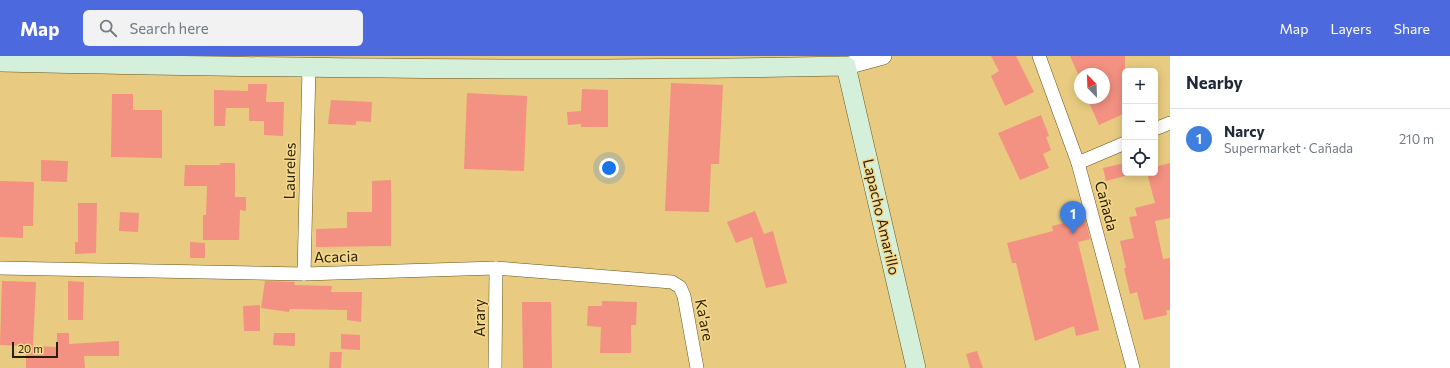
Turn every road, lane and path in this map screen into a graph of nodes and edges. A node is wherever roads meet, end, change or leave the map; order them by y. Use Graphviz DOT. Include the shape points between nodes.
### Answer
graph roads {
  1 [pos="883,56"];
  2 [pos="1039,56"];
  3 [pos="0,62"];
  4 [pos="408,62"];
  5 [pos="680,63"];
  6 [pos="846,66"];
  7 [pos="309,68"];
  8 [pos="1170,123"];
  9 [pos="1158,129"];
  10 [pos="1122,144"];
  11 [pos="1078,163"];
  12 [pos="0,268"];
  13 [pos="496,268"];
  14 [pos="304,274"];
  15 [pos="672,282"];
  16 [pos="495,368"];
  17 [pos="697,368"];
  18 [pos="916,368"];
  19 [pos="1133,368"];
  1 -- 6 [label="street"];
  2 -- 11 [label="street, Cañada"];
  3 -- 7 [label="main road"];
  4 -- 5 [label="main road"];
  4 -- 7 [label="main road"];
  5 -- 6 [label="main road"];
  6 -- 18 [label="main road, Lapacho Amarillo"];
  7 -- 14 [label="street, Laureles"];
  8 -- 9 [label="street"];
  10 -- 11 [label="street"];
  11 -- 19 [label="street, Cañada"];
  12 -- 14 [label="street, Acacia"];
  13 -- 14 [label="street, Acacia"];
  13 -- 15 [label="street, Acacia"];
  13 -- 16 [label="street, Arary"];
  15 -- 17 [label="street, Ka'are" via="680,287 684,296"];
}
